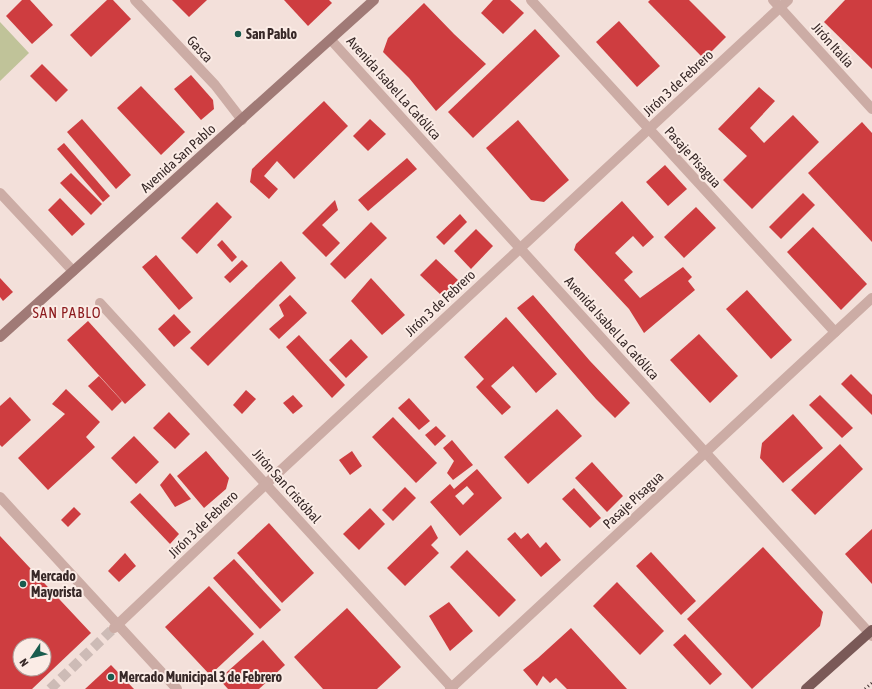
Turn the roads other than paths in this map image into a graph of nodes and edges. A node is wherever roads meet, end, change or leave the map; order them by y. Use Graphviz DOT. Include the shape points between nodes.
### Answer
graph roads {
  1 [pos="135,0"];
  2 [pos="374,0"];
  3 [pos="531,0"];
  4 [pos="788,0"];
  5 [pos="776,4"];
  6 [pos="331,40"];
  7 [pos="872,109"];
  8 [pos="242,120"];
  9 [pos="649,129"];
  10 [pos="0,192"];
  11 [pos="520,248"];
  12 [pos="73,271"];
  13 [pos="872,298"];
  14 [pos="100,303"];
  15 [pos="834,332"];
  16 [pos="0,337"];
  17 [pos="706,452"];
  18 [pos="266,484"];
  19 [pos="0,497"];
  20 [pos="116,627"];
  21 [pos="871,633"];
  22 [pos="452,688"];
  23 [pos="177,689"];
  24 [pos="806,689"];
  1 -- 8 [label="street, Gasca" via="215,85"];
  2 -- 6 [label="street, Avenida San Pablo"];
  3 -- 9 [label="street, Pasaje Pisagua"];
  4 -- 5 [label="street, Jirón 3 de Febrero"];
  5 -- 7 [label="street, Jirón Italia"];
  5 -- 9 [label="street, Jirón 3 de Febrero"];
  6 -- 8 [label="street, Avenida San Pablo"];
  6 -- 11 [label="street, Avenida Isabel La Católica"];
  8 -- 12 [label="street, Avenida San Pablo"];
  9 -- 11 [label="street, Jirón 3 de Febrero"];
  9 -- 15 [label="street, Pasaje Pisagua"];
  10 -- 12 [label="street"];
  11 -- 17 [label="street, Avenida Isabel La Católica"];
  11 -- 18 [label="street, Jirón 3 de Febrero"];
  12 -- 16 [label="street, Avenida San Pablo"];
  13 -- 15 [label="street, Pasaje Pisagua"];
  14 -- 18 [label="street, Jirón San Cristóbal"];
  15 -- 17 [label="street, Pasaje Pisagua"];
  17 -- 21 [label="street, Avenida Isabel La Católica"];
  17 -- 22 [label="street, Pasaje Pisagua"];
  18 -- 20 [label="street, Jirón 3 de Febrero"];
  18 -- 22 [label="street, Jirón San Cristóbal"];
  19 -- 20 [label="street"];
  20 -- 23 [label="street"];
  21 -- 24 [label="main road"];
}
